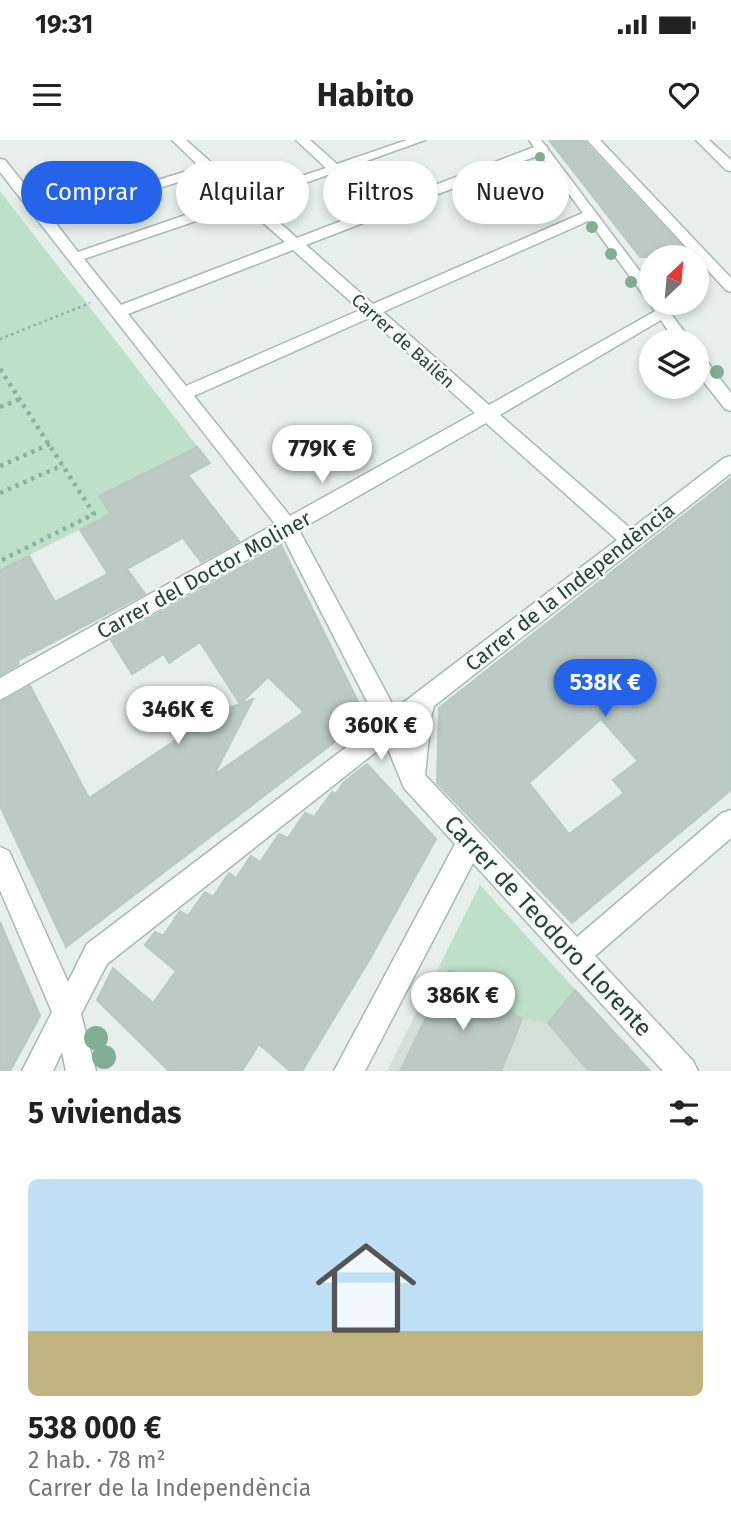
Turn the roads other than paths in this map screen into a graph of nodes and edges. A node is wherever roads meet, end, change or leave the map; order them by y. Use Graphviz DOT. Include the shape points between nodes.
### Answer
graph roads {
  1 [pos="178,140"];
  2 [pos="302,140"];
  3 [pos="419,140"];
  4 [pos="593,140"];
  5 [pos="702,140"];
  6 [pos="538,144"];
  7 [pos="201,161"];
  8 [pos="326,161"];
  9 [pos="358,161"];
  10 [pos="0,163"];
  11 [pos="731,167"];
  12 [pos="21,189"];
  13 [pos="590,215"];
  14 [pos="50,224"];
  15 [pos="176,224"];
  16 [pos="273,224"];
  17 [pos="295,244"];
  18 [pos="77,257"];
  19 [pos="731,265"];
  20 [pos="713,269"];
  21 [pos="709,270"];
  22 [pos="639,274"];
  23 [pos="731,287"];
  24 [pos="117,312"];
  25 [pos="371,312"];
  26 [pos="649,315"];
  27 [pos="709,376"];
  28 [pos="183,394"];
  29 [pos="731,405"];
  30 [pos="487,415"];
  31 [pos="731,463"];
  32 [pos="288,527"];
  33 [pos="630,540"];
  34 [pos="0,690"];
  35 [pos="426,698"];
  36 [pos="390,727"];
  37 [pos="413,780"];
  38 [pos="731,822"];
  39 [pos="470,842"];
  40 [pos="0,860"];
  41 [pos="576,955"];
  42 [pos="67,1013"];
  43 [pos="37,1071"];
  44 [pos="81,1071"];
  45 [pos="349,1071"];
  46 [pos="683,1071"];
  1 -- 7 [label="street, Carrer de Bailén"];
  2 -- 8 [label="street"];
  3 -- 9 [label="street"];
  4 -- 20 [label="street"];
  5 -- 11 [label="street"];
  6 -- 13 [label="street"];
  6 -- 17 [label="street"];
  10 -- 12 [label="street, Carrer de Teodoro Llorente"];
  13 -- 22 [label="street"];
  13 -- 25 [label="street"];
  14 -- 18 [label="street, Carrer de Teodoro Llorente"];
  15 -- 18 [label="street"];
  16 -- 17 [label="street, Carrer de Bailén"];
  17 -- 24 [label="street"];
  17 -- 25 [label="street, Carrer de Bailén"];
  18 -- 24 [label="street, Carrer de Teodoro Llorente"];
  19 -- 20 [label="street"];
  20 -- 21 [label="street"];
  20 -- 23 [label="street"];
  24 -- 28 [label="street, Carrer de Teodoro Llorente"];
  25 -- 28 [label="street"];
  25 -- 30 [label="street, Carrer de Bailén"];
  26 -- 30 [label="street, Carrer del Doctor Moliner"];
  27 -- 29 [label="street"];
  28 -- 32 [label="street, Carrer de Teodoro Llorente"];
  30 -- 32 [label="street, Carrer del Doctor Moliner"];
  30 -- 33 [label="street, Carrer de Bailén"];
  31 -- 33 [label="street, Carrer de la Independència"];
  32 -- 34 [label="street, Carrer del Doctor Moliner"];
  32 -- 36 [label="street, Carrer de Teodoro Llorente"];
  33 -- 35 [label="street, Carrer de la Independència"];
  35 -- 36 [label="street, Carrer de la Independència"];
  35 -- 37 [label="street" via="419,717"];
  36 -- 37 [label="street, Carrer de Teodoro Llorente"];
  36 -- 42 [label="street, Carrer de la Independència" via="97,954"];
  37 -- 39 [label="street, Carrer de Teodoro Llorente"];
  38 -- 41 [label="street"];
  39 -- 41 [label="street, Carrer de Teodoro Llorente"];
  39 -- 45 [label="street"];
  40 -- 42 [label="street"];
  41 -- 46 [label="street, Carrer de Teodoro Llorente"];
  42 -- 43 [label="street, Carrer de la Independència"];
  42 -- 44 [label="street"];
}
